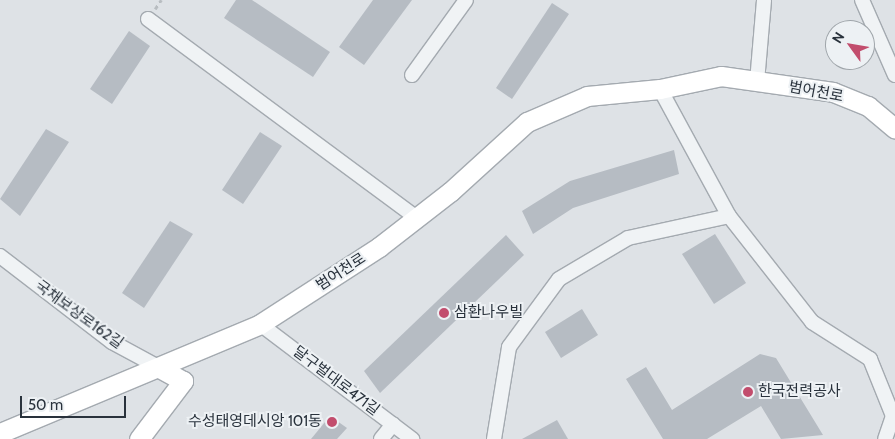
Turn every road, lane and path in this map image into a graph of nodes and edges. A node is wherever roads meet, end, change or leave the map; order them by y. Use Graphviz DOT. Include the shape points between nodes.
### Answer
graph roads {
  1 [pos="466,0"];
  2 [pos="764,0"];
  3 [pos="862,0"];
  4 [pos="148,19"];
  5 [pos="412,75"];
  6 [pos="895,75"];
  7 [pos="757,82"];
  8 [pos="660,89"];
  9 [pos="895,129"];
  10 [pos="729,216"];
  11 [pos="416,218"];
  12 [pos="0,256"];
  13 [pos="260,324"];
  14 [pos="160,368"];
  15 [pos="393,424"];
  16 [pos="0,433"];
  17 [pos="139,439"];
  18 [pos="381,439"];
  19 [pos="412,439"];
  20 [pos="494,439"];
  21 [pos="885,439"];
  1 -- 5 [label="street"];
  2 -- 7 [label="street"];
  3 -- 6 [label="street"];
  4 -- 11 [label="street"];
  7 -- 8 [label="street, 범어천로" via="721,76"];
  7 -- 9 [label="street, 범어천로" via="833,92 868,106"];
  8 -- 10 [label="street"];
  8 -- 11 [label="street, 범어천로" via="587,96 528,122"];
  10 -- 20 [label="street" via="628,238 559,279 509,347"];
  10 -- 21 [label="street" via="812,322 870,360 893,416"];
  11 -- 13 [label="street, 범어천로"];
  12 -- 14 [label="street, 국채보상로162길" via="112,342"];
  13 -- 14 [label="street, 범어천로"];
  13 -- 15 [label="street, 달구벌대로471길"];
  14 -- 16 [label="street, 범어천로"];
  14 -- 17 [label="street" via="183,381"];
  15 -- 18 [label="street"];
  15 -- 19 [label="street, 달구벌대로471길"];
}
